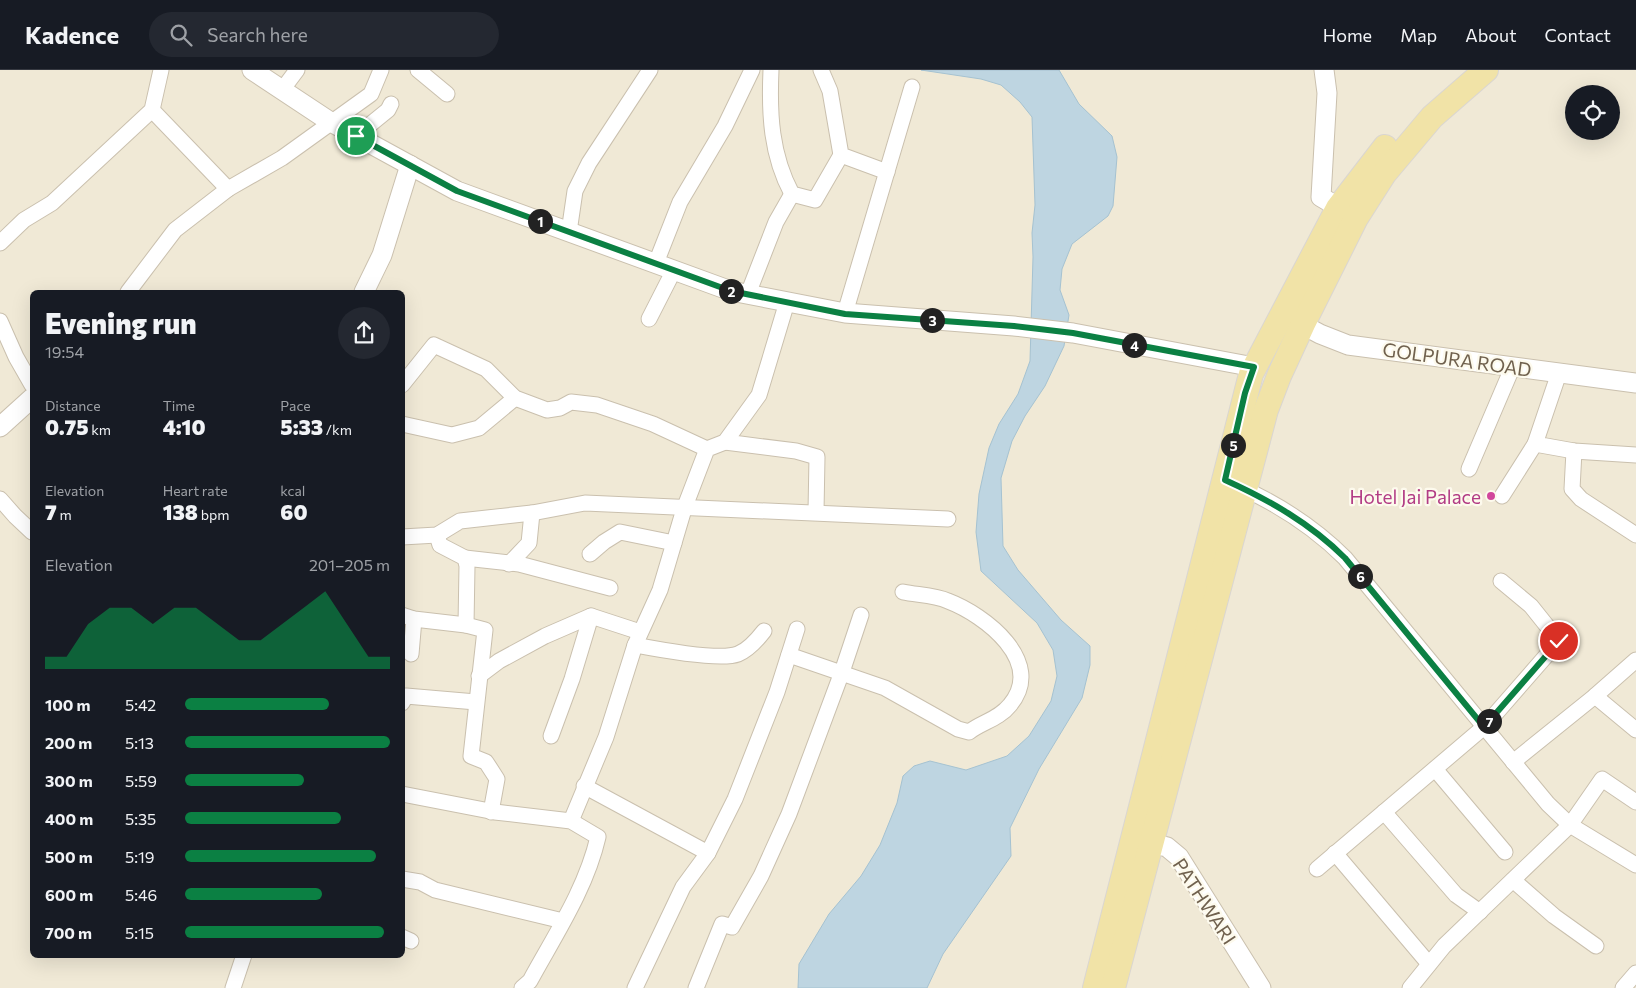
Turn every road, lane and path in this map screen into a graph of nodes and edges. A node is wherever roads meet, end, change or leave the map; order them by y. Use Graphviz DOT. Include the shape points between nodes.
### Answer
graph roads {
  1 [pos="161,70"];
  2 [pos="252,70"];
  3 [pos="297,70"];
  4 [pos="381,70"];
  5 [pos="418,70"];
  6 [pos="650,70"];
  7 [pos="752,70"];
  8 [pos="770,70"];
  9 [pos="821,70"];
  10 [pos="1324,70"];
  11 [pos="1462,70"];
  12 [pos="1486,70"];
  13 [pos="912,87"];
  14 [pos="282,90"];
  15 [pos="447,94"];
  16 [pos="391,104"];
  17 [pos="152,110"];
  18 [pos="330,122"];
  19 [pos="356,136"];
  20 [pos="841,154"];
  21 [pos="410,165"];
  22 [pos="887,172"];
  23 [pos="228,189"];
  24 [pos="792,194"];
  25 [pos="1347,213"];
  26 [pos="569,232"];
  27 [pos="0,243"];
  28 [pos="656,263"];
  29 [pos="674,270"];
  30 [pos="130,290"];
  31 [pos="365,290"];
  32 [pos="748,294"];
  33 [pos="787,302"];
  34 [pos="845,314"];
  35 [pos="649,319"];
  36 [pos="1293,320"];
  37 [pos="0,321"];
  38 [pos="1268,342"];
  39 [pos="1290,352"];
  40 [pos="1513,366"];
  41 [pos="1253,371"];
  42 [pos="1559,372"];
  43 [pos="30,381"];
  44 [pos="405,381"];
  45 [pos="1636,382"];
  46 [pos="1276,383"];
  47 [pos="515,398"];
  48 [pos="30,400"];
  49 [pos="405,425"];
  50 [pos="0,428"];
  51 [pos="725,442"];
  52 [pos="1535,444"];
  53 [pos="707,449"];
  54 [pos="1574,451"];
  55 [pos="1636,456"];
  56 [pos="1469,469"];
  57 [pos="1225,480"];
  58 [pos="1247,490"];
  59 [pos="1502,496"];
  60 [pos="0,498"];
  61 [pos="684,509"];
  62 [pos="816,512"];
  63 [pos="532,513"];
  64 [pos="948,519"];
  65 [pos="30,530"];
  66 [pos="436,535"];
  67 [pos="1636,535"];
  68 [pos="405,537"];
  69 [pos="674,543"];
  70 [pos="590,554"];
  71 [pos="465,558"];
  72 [pos="509,564"];
  73 [pos="1502,581"];
  74 [pos="610,588"];
  75 [pos="903,592"];
  76 [pos="861,615"];
  77 [pos="591,616"];
  78 [pos="408,617"];
  79 [pos="466,625"];
  80 [pos="798,629"];
  81 [pos="764,632"];
  82 [pos="638,639"];
  83 [pos="412,654"];
  84 [pos="789,655"];
  85 [pos="1636,660"];
  86 [pos="842,672"];
  87 [pos="479,676"];
  88 [pos="1595,696"];
  89 [pos="405,698"];
  90 [pos="476,702"];
  91 [pos="1484,727"];
  92 [pos="1636,730"];
  93 [pos="551,736"];
  94 [pos="1513,762"];
  95 [pos="1435,769"];
  96 [pos="584,786"];
  97 [pos="405,795"];
  98 [pos="1636,802"];
  99 [pos="491,812"];
  100 [pos="1384,812"];
  101 [pos="571,821"];
  102 [pos="1570,825"];
  103 [pos="1142,841"];
  104 [pos="1506,852"];
  105 [pos="708,853"];
  106 [pos="1335,853"];
  107 [pos="1636,865"];
  108 [pos="1317,868"];
  109 [pos="405,880"];
  110 [pos="1513,880"];
  111 [pos="1480,912"];
  112 [pos="563,921"];
  113 [pos="1596,946"];
  114 [pos="243,958"];
  115 [pos="1429,964"];
  116 [pos="233,988"];
  117 [pos="522,988"];
  118 [pos="635,988"];
  119 [pos="696,988"];
  120 [pos="1095,988"];
  121 [pos="1113,988"];
  122 [pos="1260,988"];
  123 [pos="1410,988"];
  1 -- 17 [label="street"];
  2 -- 14 [label="street"];
  3 -- 14 [label="street"];
  4 -- 18 [label="street" via="371,94"];
  5 -- 15 [label="street"];
  6 -- 26 [label="street" via="606,134 575,191"];
  7 -- 28 [label="street" via="725,126 680,202"];
  8 -- 24 [label="street" via="769,107 774,146 782,175"];
  9 -- 20 [label="street" via="830,91"];
  10 -- 25 [label="street" via="1327,93 1321,197"];
  11 -- 25 [label="main road" via="1417,110"];
  12 -- 25 [label="main road" via="1432,117"];
  13 -- 22 [label="street"];
  14 -- 18 [label="street"];
  16 -- 19 [label="street"];
  17 -- 23 [label="street"];
  17 -- 27 [label="street" via="52,203 24,220"];
  18 -- 19 [label="street"];
  18 -- 23 [label="street" via="282,158"];
  19 -- 21 [label="street"];
  20 -- 22 [label="street"];
  20 -- 24 [label="street" via="815,200"];
  21 -- 26 [label="street" via="457,191"];
  21 -- 31 [label="street" via="382,255"];
  22 -- 34 [label="street"];
  23 -- 30 [label="street" via="175,230"];
  24 -- 32 [label="street" via="776,222"];
  25 -- 36 [label="main road"];
  26 -- 28 [label="street"];
  28 -- 29 [label="street"];
  29 -- 32 [label="street"];
  29 -- 35 [label="street"];
  32 -- 33 [label="street"];
  33 -- 34 [label="street"];
  33 -- 51 [label="street" via="758,395"];
  34 -- 41 [label="street" via="1073,333"];
  36 -- 38 [label="main road"];
  36 -- 39 [label="main road"];
  36 -- 40 [label="street, GOLPURA ROAD" via="1348,345"];
  37 -- 43 [label="street"];
  38 -- 39 [label="main road" via="1277,336 1284,337 1289,342"];
  38 -- 41 [label="main road"];
  39 -- 46 [label="main road"];
  40 -- 42 [label="street, GOLPURA ROAD"];
  40 -- 56 [label="street"];
  41 -- 46 [label="main road" via="1251,382 1259,391 1271,389"];
  41 -- 57 [label="main road"];
  42 -- 45 [label="street, GOLPURA ROAD"];
  42 -- 52 [label="street"];
  44 -- 47 [label="street" via="434,345 486,369"];
  46 -- 58 [label="main road" via="1266,410"];
  47 -- 49 [label="street" via="479,428 452,435"];
  47 -- 53 [label="street" via="547,410 571,402 597,405 653,424"];
  48 -- 50 [label="street"];
  51 -- 53 [label="street"];
  51 -- 62 [label="street" via="796,451 817,457"];
  52 -- 54 [label="street"];
  52 -- 59 [label="street"];
  53 -- 61 [label="street"];
  54 -- 55 [label="street"];
  54 -- 67 [label="street" via="1572,489 1581,499"];
  57 -- 58 [label="street"];
  57 -- 103 [label="main road"];
  58 -- 91 [label="street" via="1280,507 1328,540"];
  58 -- 103 [label="main road"];
  60 -- 65 [label="street"];
  61 -- 62 [label="street"];
  61 -- 63 [label="street" via="585,502"];
  61 -- 69 [label="street"];
  62 -- 64 [label="street"];
  63 -- 66 [label="street" via="460,521"];
  63 -- 72 [label="street" via="529,543"];
  66 -- 68 [label="street"];
  66 -- 71 [label="street" via="440,545"];
  69 -- 70 [label="street" via="620,532"];
  69 -- 82 [label="street" via="660,590"];
  71 -- 72 [label="street"];
  71 -- 79 [label="street"];
  72 -- 74 [label="street"];
  73 -- 91 [label="street" via="1531,606 1559,641"];
  75 -- 86 [label="street" via="947,600 977,616 1008,641 1020,666 1020,686 1011,704 999,716 968,732 885,688"];
  76 -- 86 [label="street"];
  77 -- 82 [label="street"];
  77 -- 87 [label="street" via="545,636"];
  77 -- 93 [label="street"];
  78 -- 79 [label="street"];
  78 -- 83 [label="street"];
  79 -- 87 [label="street" via="485,630"];
  80 -- 84 [label="street"];
  81 -- 82 [label="street" via="737,654 703,655"];
  82 -- 96 [label="street" via="606,737"];
  84 -- 86 [label="street"];
  84 -- 105 [label="street" via="735,799"];
  85 -- 88 [label="street"];
  86 -- 119 [label="street" via="789,814 761,876 732,926 722,924"];
  87 -- 90 [label="street"];
  88 -- 92 [label="street"];
  88 -- 94 [label="street"];
  89 -- 90 [label="street"];
  90 -- 99 [label="street" via="471,756 486,762 497,779"];
  91 -- 94 [label="street"];
  91 -- 95 [label="street"];
  94 -- 102 [label="street"];
  95 -- 100 [label="street"];
  95 -- 104 [label="street"];
  96 -- 101 [label="street"];
  96 -- 105 [label="street"];
  97 -- 99 [label="street"];
  98 -- 102 [label="street" via="1602,779"];
  99 -- 101 [label="street"];
  100 -- 106 [label="street"];
  100 -- 111 [label="street" via="1456,895"];
  101 -- 112 [label="street" via="598,837 592,864"];
  102 -- 107 [label="street"];
  102 -- 110 [label="street"];
  103 -- 120 [label="main road"];
  103 -- 121 [label="main road"];
  103 -- 122 [label="street, PATHWARI" via="1167,847 1179,857"];
  105 -- 118 [label="street" via="683,887"];
  106 -- 108 [label="street"];
  106 -- 115 [label="street"];
  109 -- 112 [label="street" via="420,882 435,890"];
  110 -- 111 [label="street"];
  110 -- 113 [label="street" via="1554,916"];
  111 -- 115 [label="street"];
  112 -- 117 [label="street" via="530,981"];
  114 -- 116 [label="street"];
  115 -- 123 [label="street"];
}
